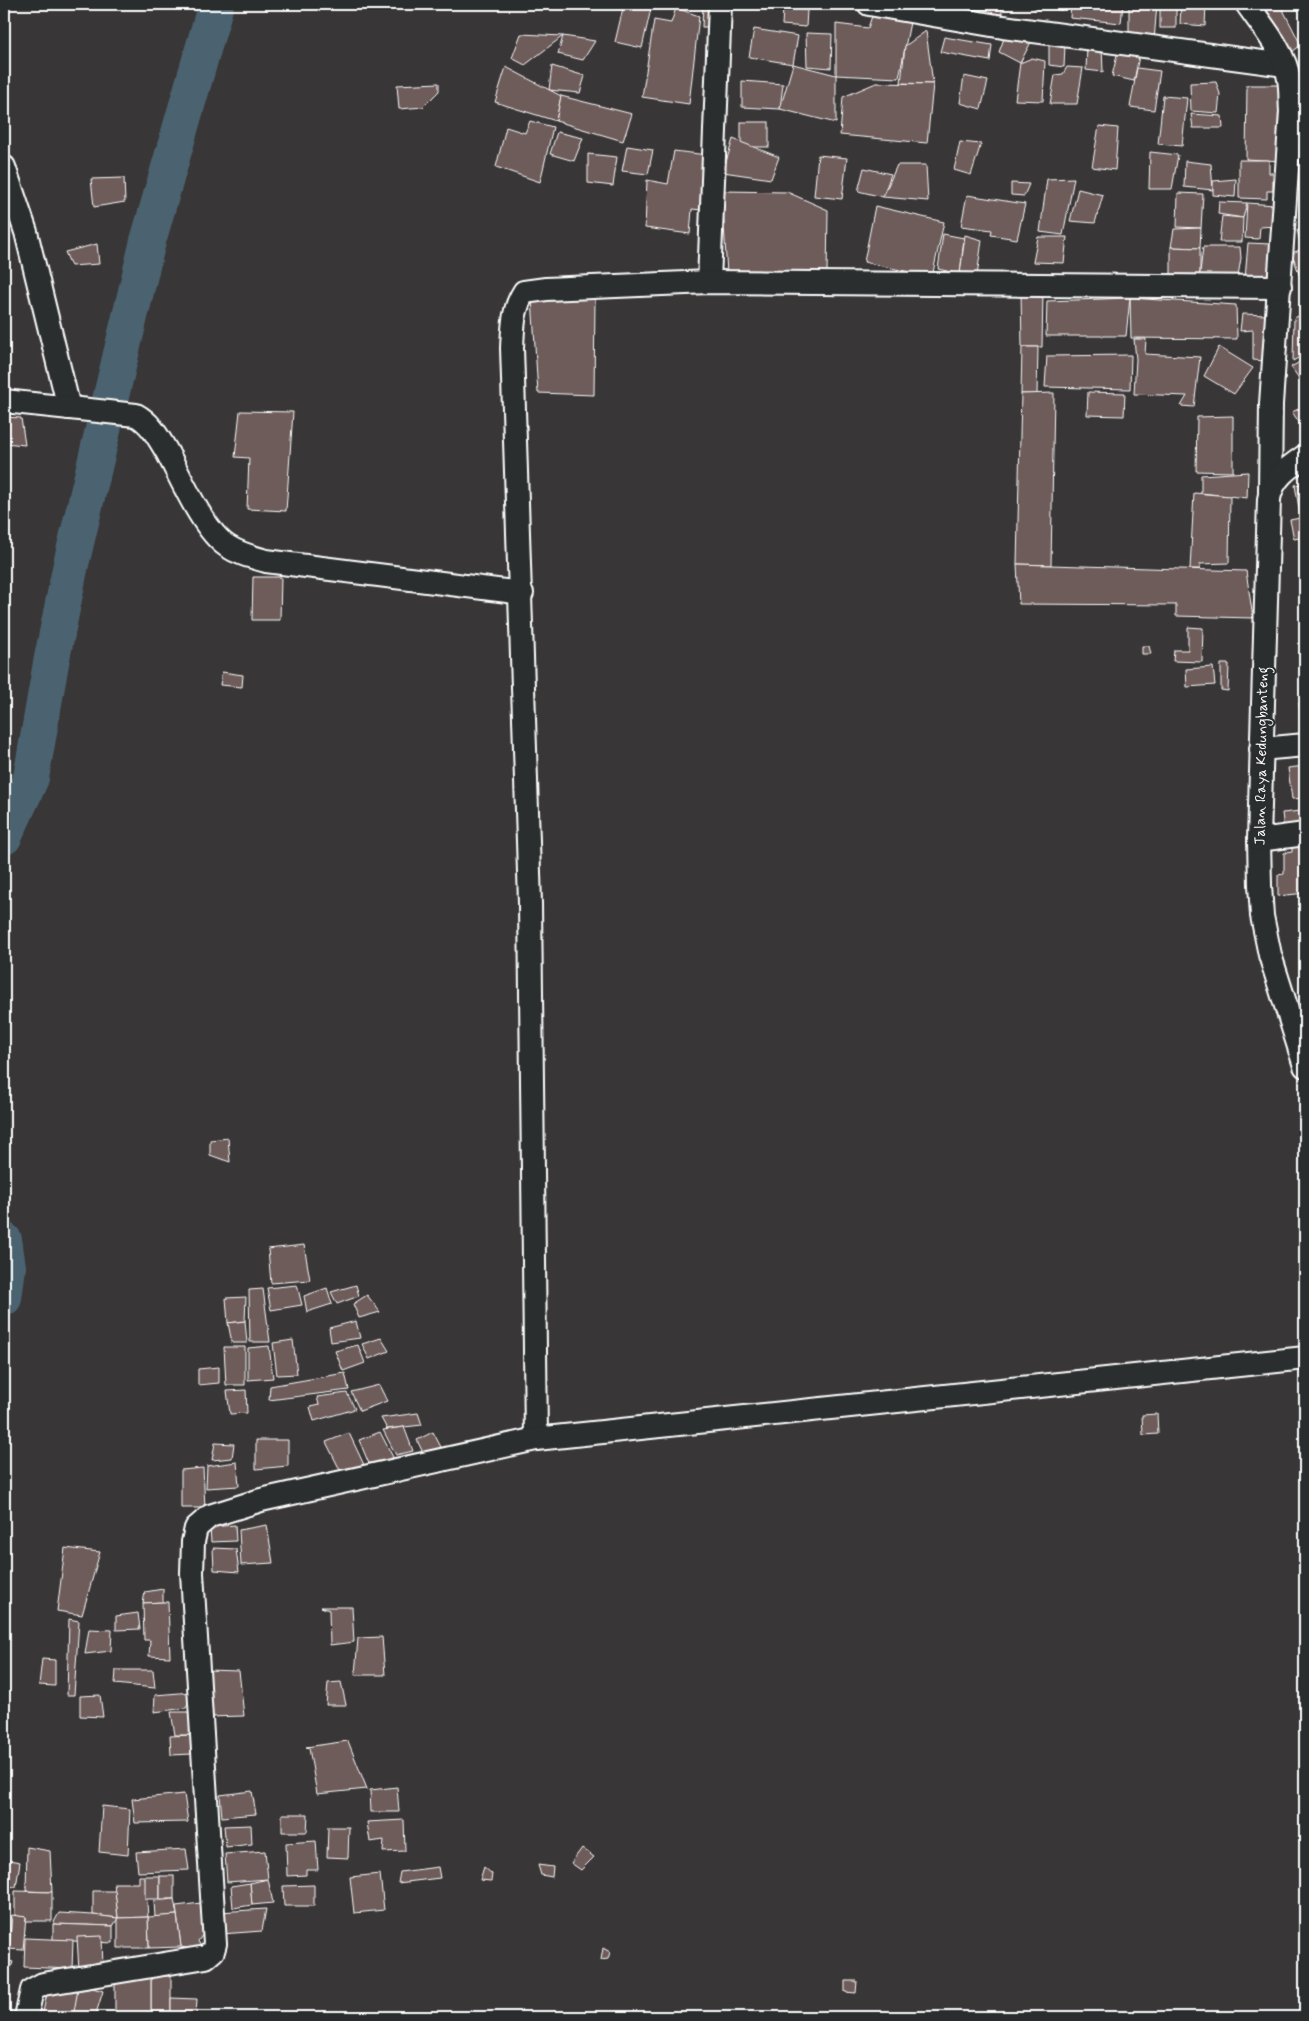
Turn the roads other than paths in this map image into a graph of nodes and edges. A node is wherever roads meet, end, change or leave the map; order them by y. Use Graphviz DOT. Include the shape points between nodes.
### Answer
graph roads {
  1 [pos="720,4"];
  2 [pos="869,4"];
  3 [pos="1247,4"];
  4 [pos="1285,65"];
  5 [pos="4,167"];
  6 [pos="709,282"];
  7 [pos="1280,287"];
  8 [pos="4,401"];
  9 [pos="78,409"];
  10 [pos="1305,456"];
  11 [pos="1270,492"];
  12 [pos="522,593"];
  13 [pos="1305,745"];
  14 [pos="1261,749"];
  15 [pos="1305,834"];
  16 [pos="1258,840"];
  17 [pos="1305,1066"];
  18 [pos="1305,1358"];
  19 [pos="536,1439"];
  20 [pos="26,2017"];
  1 -- 6 [label="street"];
  2 -- 4 [label="street" via="1003,27"];
  3 -- 4 [label="street, Jalan Raya Kedungbanteng"];
  4 -- 7 [label="street, Jalan Raya Kedungbanteng" via="1290,79 1291,111"];
  5 -- 9 [label="street"];
  6 -- 7 [label="street"];
  6 -- 12 [label="street" via="546,289 524,292 517,302 512,348"];
  7 -- 11 [label="street, Jalan Raya Kedungbanteng" via="1271,404"];
  8 -- 9 [label="street"];
  9 -- 12 [label="street" via="136,415 146,421 157,434 211,530 226,545 243,555 266,561"];
  10 -- 11 [label="street" via="1286,470"];
  11 -- 14 [label="street, Jalan Raya Kedungbanteng"];
  12 -- 19 [label="street" via="530,903"];
  13 -- 14 [label="street"];
  14 -- 16 [label="street, Jalan Raya Kedungbanteng"];
  15 -- 16 [label="street"];
  16 -- 17 [label="street, Jalan Raya Kedungbanteng" via="1264,925 1270,954"];
  18 -- 19 [label="street"];
  19 -- 20 [label="street" via="261,1500 210,1516 196,1528 192,1573 213,1951 206,1957 43,1984 32,1990"];
}
